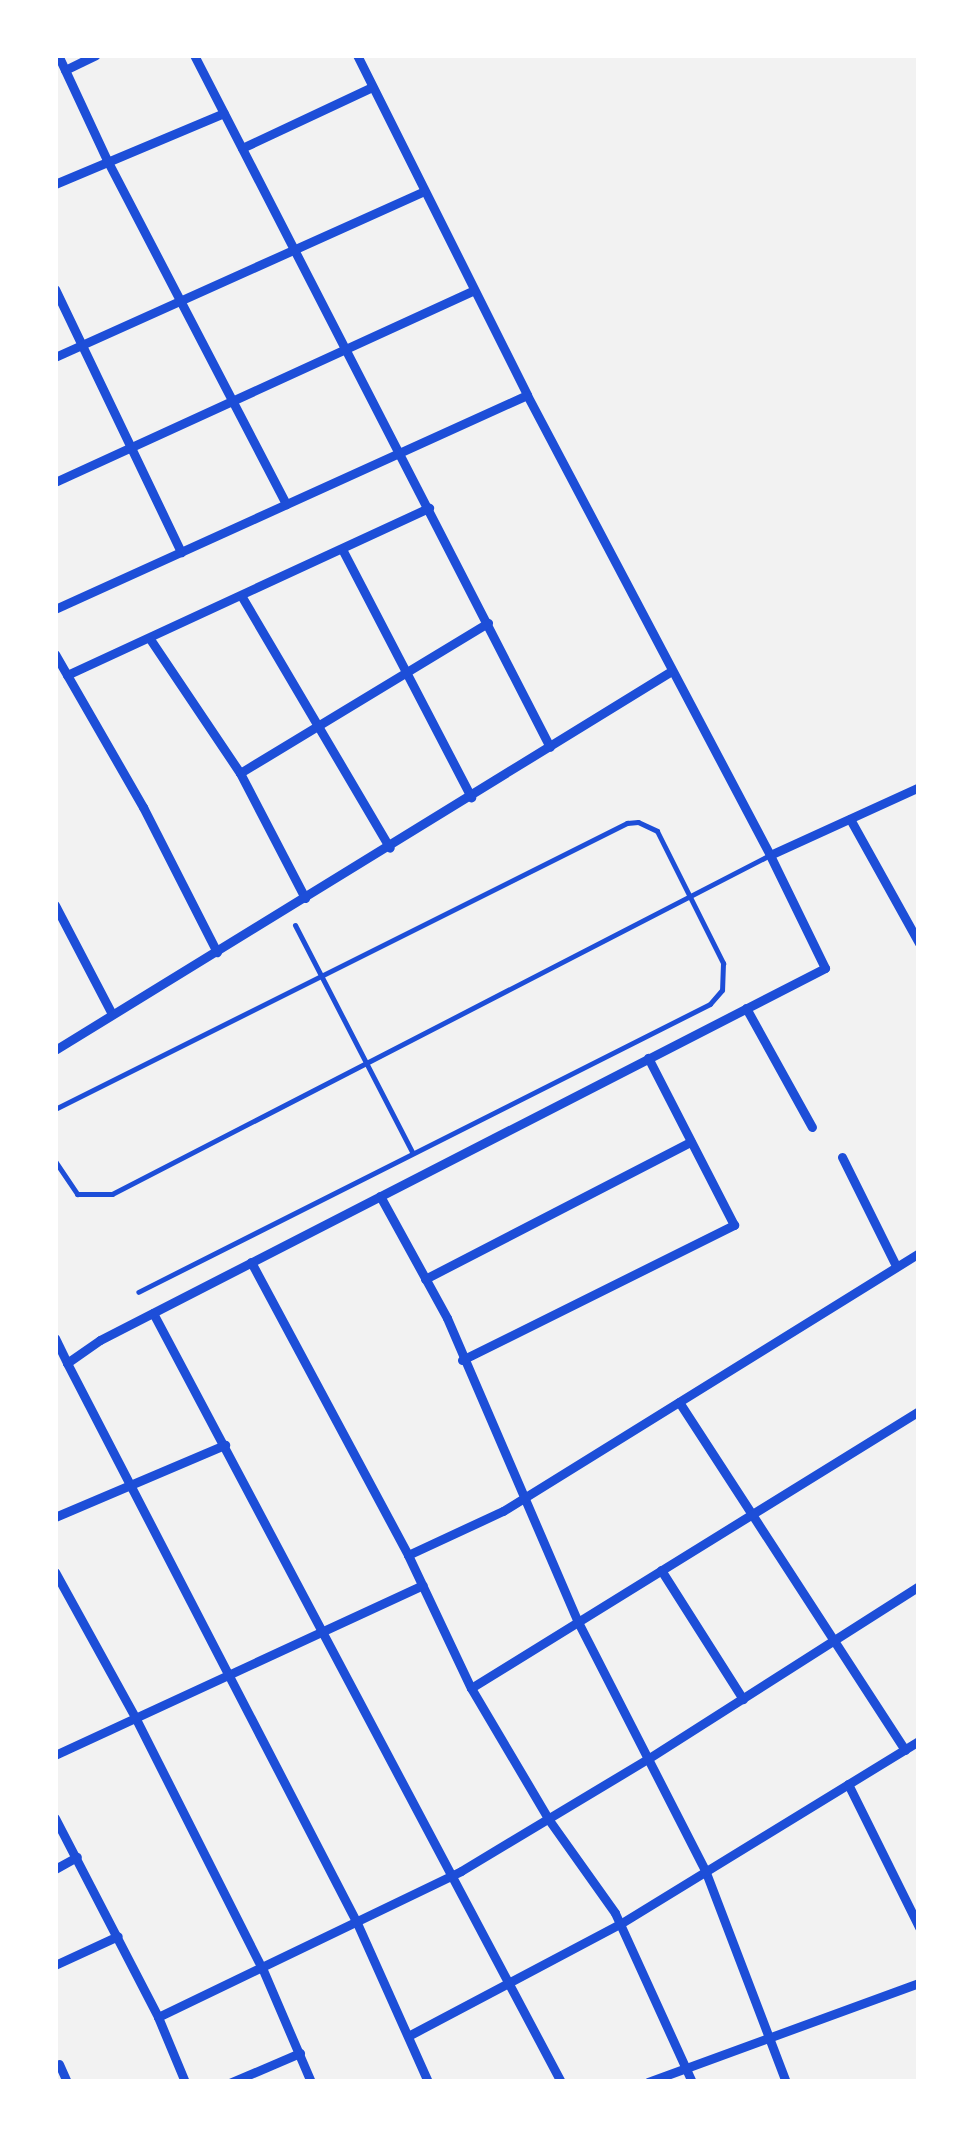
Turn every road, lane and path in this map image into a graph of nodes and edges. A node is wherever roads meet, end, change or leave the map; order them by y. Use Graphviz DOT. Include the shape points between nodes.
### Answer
graph roads {
  1 [pos="58,55"];
  2 [pos="96,55"];
  3 [pos="194,55"];
  4 [pos="357,55"];
  5 [pos="65,70"];
  6 [pos="372,87"];
  7 [pos="224,113"];
  8 [pos="242,148"];
  9 [pos="107,160"];
  10 [pos="55,184"];
  11 [pos="424,191"];
  12 [pos="293,246"];
  13 [pos="55,288"];
  14 [pos="474,290"];
  15 [pos="180,299"];
  16 [pos="83,344"];
  17 [pos="348,351"];
  18 [pos="55,358"];
  19 [pos="527,396"];
  20 [pos="232,402"];
  21 [pos="132,447"];
  22 [pos="400,452"];
  23 [pos="55,482"];
  24 [pos="286,504"];
  25 [pos="429,508"];
  26 [pos="342,549"];
  27 [pos="181,552"];
  28 [pos="242,597"];
  29 [pos="55,609"];
  30 [pos="488,624"];
  31 [pos="150,639"];
  32 [pos="55,654"];
  33 [pos="408,671"];
  34 [pos="670,672"];
  35 [pos="68,676"];
  36 [pos="316,727"];
  37 [pos="550,748"];
  38 [pos="240,774"];
  39 [pos="919,787"];
  40 [pos="471,797"];
  41 [pos="850,818"];
  42 [pos="390,848"];
  43 [pos="770,855"];
  44 [pos="690,896"];
  45 [pos="305,898"];
  46 [pos="55,905"];
  47 [pos="295,925"];
  48 [pos="915,928"];
  49 [pos="919,943"];
  50 [pos="217,952"];
  51 [pos="319,974"];
  52 [pos="746,1008"];
  53 [pos="112,1014"];
  54 [pos="55,1050"];
  55 [pos="648,1058"];
  56 [pos="364,1065"];
  57 [pos="55,1109"];
  58 [pos="812,1126"];
  59 [pos="691,1142"];
  60 [pos="412,1152"];
  61 [pos="842,1158"];
  62 [pos="55,1161"];
  63 [pos="380,1196"];
  64 [pos="919,1253"];
  65 [pos="251,1262"];
  66 [pos="896,1266"];
  67 [pos="425,1279"];
  68 [pos="138,1292"];
  69 [pos="153,1313"];
  70 [pos="55,1338"];
  71 [pos="462,1360"];
  72 [pos="66,1363"];
  73 [pos="678,1402"];
  74 [pos="919,1411"];
  75 [pos="225,1445"];
  76 [pos="131,1485"];
  77 [pos="526,1496"];
  78 [pos="752,1514"];
  79 [pos="55,1518"];
  80 [pos="408,1555"];
  81 [pos="661,1570"];
  82 [pos="55,1572"];
  83 [pos="423,1585"];
  84 [pos="919,1586"];
  85 [pos="578,1622"];
  86 [pos="322,1630"];
  87 [pos="834,1641"];
  88 [pos="226,1676"];
  89 [pos="471,1688"];
  90 [pos="743,1699"];
  91 [pos="136,1718"];
  92 [pos="919,1741"];
  93 [pos="905,1750"];
  94 [pos="55,1755"];
  95 [pos="646,1760"];
  96 [pos="848,1784"];
  97 [pos="55,1818"];
  98 [pos="549,1820"];
  99 [pos="77,1857"];
  100 [pos="55,1869"];
  101 [pos="704,1870"];
  102 [pos="451,1876"];
  103 [pos="357,1923"];
  104 [pos="620,1924"];
  105 [pos="919,1927"];
  106 [pos="118,1936"];
  107 [pos="55,1965"];
  108 [pos="263,1970"];
  109 [pos="508,1983"];
  110 [pos="919,1983"];
  111 [pos="158,2018"];
  112 [pos="410,2035"];
  113 [pos="771,2036"];
  114 [pos="300,2053"];
  115 [pos="59,2064"];
  116 [pos="686,2068"];
  117 [pos="67,2082"];
  118 [pos="184,2082"];
  119 [pos="232,2082"];
  120 [pos="311,2082"];
  121 [pos="428,2082"];
  122 [pos="561,2082"];
  123 [pos="648,2082"];
  124 [pos="692,2082"];
  125 [pos="786,2082"];
  1 -- 5 [label="street"];
  2 -- 5 [label="street"];
  3 -- 7 [label="street"];
  4 -- 6 [label="street"];
  5 -- 9 [label="street"];
  6 -- 8 [label="street"];
  6 -- 11 [label="street"];
  7 -- 8 [label="street"];
  7 -- 9 [label="street"];
  8 -- 12 [label="street"];
  9 -- 10 [label="street"];
  9 -- 15 [label="street"];
  11 -- 12 [label="street"];
  11 -- 14 [label="street"];
  12 -- 15 [label="street"];
  12 -- 17 [label="street"];
  13 -- 16 [label="street"];
  14 -- 17 [label="street"];
  14 -- 19 [label="street"];
  15 -- 16 [label="street"];
  15 -- 20 [label="street"];
  16 -- 18 [label="street"];
  16 -- 21 [label="street"];
  17 -- 20 [label="street"];
  17 -- 22 [label="street"];
  19 -- 22 [label="street"];
  19 -- 34 [label="street"];
  20 -- 21 [label="street"];
  20 -- 24 [label="street"];
  21 -- 23 [label="street"];
  21 -- 27 [label="street"];
  22 -- 24 [label="street"];
  22 -- 25 [label="street"];
  24 -- 27 [label="street"];
  25 -- 26 [label="street"];
  25 -- 30 [label="street"];
  26 -- 28 [label="street"];
  26 -- 33 [label="street"];
  27 -- 29 [label="street"];
  28 -- 31 [label="street"];
  28 -- 36 [label="street"];
  30 -- 33 [label="street"];
  30 -- 37 [label="street"];
  31 -- 35 [label="street"];
  31 -- 38 [label="street"];
  32 -- 35 [label="street"];
  33 -- 36 [label="street"];
  33 -- 40 [label="street"];
  34 -- 37 [label="street"];
  34 -- 43 [label="street"];
  35 -- 50 [label="street"];
  36 -- 38 [label="street"];
  36 -- 42 [label="street"];
  37 -- 40 [label="street"];
  38 -- 45 [label="street"];
  39 -- 41 [label="street"];
  40 -- 42 [label="street"];
  41 -- 43 [label="street"];
  41 -- 48 [label="street"];
  42 -- 45 [label="street"];
  43 -- 44 [label="lane"];
  43 -- 52 [label="street" via="825,968"];
  44 -- 51 [label="lane" via="657,831 628,823"];
  44 -- 56 [label="lane"];
  44 -- 60 [label="lane" via="724,963 722,990 710,1004"];
  45 -- 50 [label="street"];
  46 -- 53 [label="street"];
  47 -- 51 [label="lane"];
  48 -- 49 [label="street"];
  50 -- 53 [label="street"];
  51 -- 56 [label="lane"];
  51 -- 57 [label="lane"];
  52 -- 55 [label="street"];
  52 -- 58 [label="street"];
  53 -- 54 [label="street"];
  55 -- 59 [label="street"];
  55 -- 63 [label="street"];
  56 -- 60 [label="lane"];
  56 -- 62 [label="lane" via="112,1194 78,1194"];
  59 -- 67 [label="street"];
  59 -- 71 [label="street" via="734,1225"];
  60 -- 68 [label="lane"];
  61 -- 66 [label="street"];
  63 -- 65 [label="street"];
  63 -- 67 [label="street"];
  64 -- 66 [label="street"];
  65 -- 69 [label="street"];
  65 -- 80 [label="street"];
  66 -- 73 [label="street"];
  67 -- 71 [label="street"];
  69 -- 72 [label="street"];
  69 -- 75 [label="street"];
  70 -- 72 [label="street"];
  71 -- 77 [label="street"];
  72 -- 76 [label="street"];
  73 -- 77 [label="street"];
  73 -- 78 [label="street"];
  74 -- 78 [label="street"];
  75 -- 76 [label="street"];
  75 -- 86 [label="street"];
  76 -- 79 [label="street"];
  76 -- 88 [label="street"];
  77 -- 80 [label="street"];
  77 -- 85 [label="street"];
  78 -- 81 [label="street"];
  78 -- 87 [label="street"];
  80 -- 83 [label="street"];
  81 -- 85 [label="street"];
  81 -- 90 [label="street"];
  82 -- 91 [label="street"];
  83 -- 86 [label="street"];
  83 -- 89 [label="street"];
  84 -- 87 [label="street"];
  85 -- 89 [label="street"];
  85 -- 95 [label="street"];
  86 -- 88 [label="street"];
  86 -- 102 [label="street"];
  87 -- 90 [label="street"];
  87 -- 93 [label="street"];
  88 -- 91 [label="street"];
  88 -- 103 [label="street"];
  89 -- 98 [label="street"];
  90 -- 95 [label="street"];
  91 -- 94 [label="street"];
  91 -- 108 [label="street"];
  92 -- 93 [label="street"];
  93 -- 96 [label="street"];
  95 -- 98 [label="street"];
  95 -- 101 [label="street"];
  96 -- 101 [label="street"];
  96 -- 105 [label="street"];
  97 -- 99 [label="street"];
  98 -- 102 [label="street"];
  98 -- 104 [label="street"];
  99 -- 100 [label="street"];
  99 -- 106 [label="street"];
  101 -- 104 [label="street"];
  101 -- 113 [label="street"];
  102 -- 103 [label="street"];
  102 -- 109 [label="street"];
  103 -- 108 [label="street"];
  103 -- 112 [label="street"];
  104 -- 109 [label="street"];
  104 -- 116 [label="street"];
  106 -- 107 [label="street"];
  106 -- 111 [label="street"];
  108 -- 111 [label="street"];
  108 -- 114 [label="street"];
  109 -- 112 [label="street"];
  109 -- 122 [label="street"];
  110 -- 113 [label="street"];
  111 -- 118 [label="street"];
  112 -- 121 [label="street"];
  113 -- 116 [label="street"];
  113 -- 125 [label="street"];
  114 -- 119 [label="street"];
  114 -- 120 [label="street"];
  115 -- 117 [label="street"];
  116 -- 123 [label="street"];
  116 -- 124 [label="street"];
}
